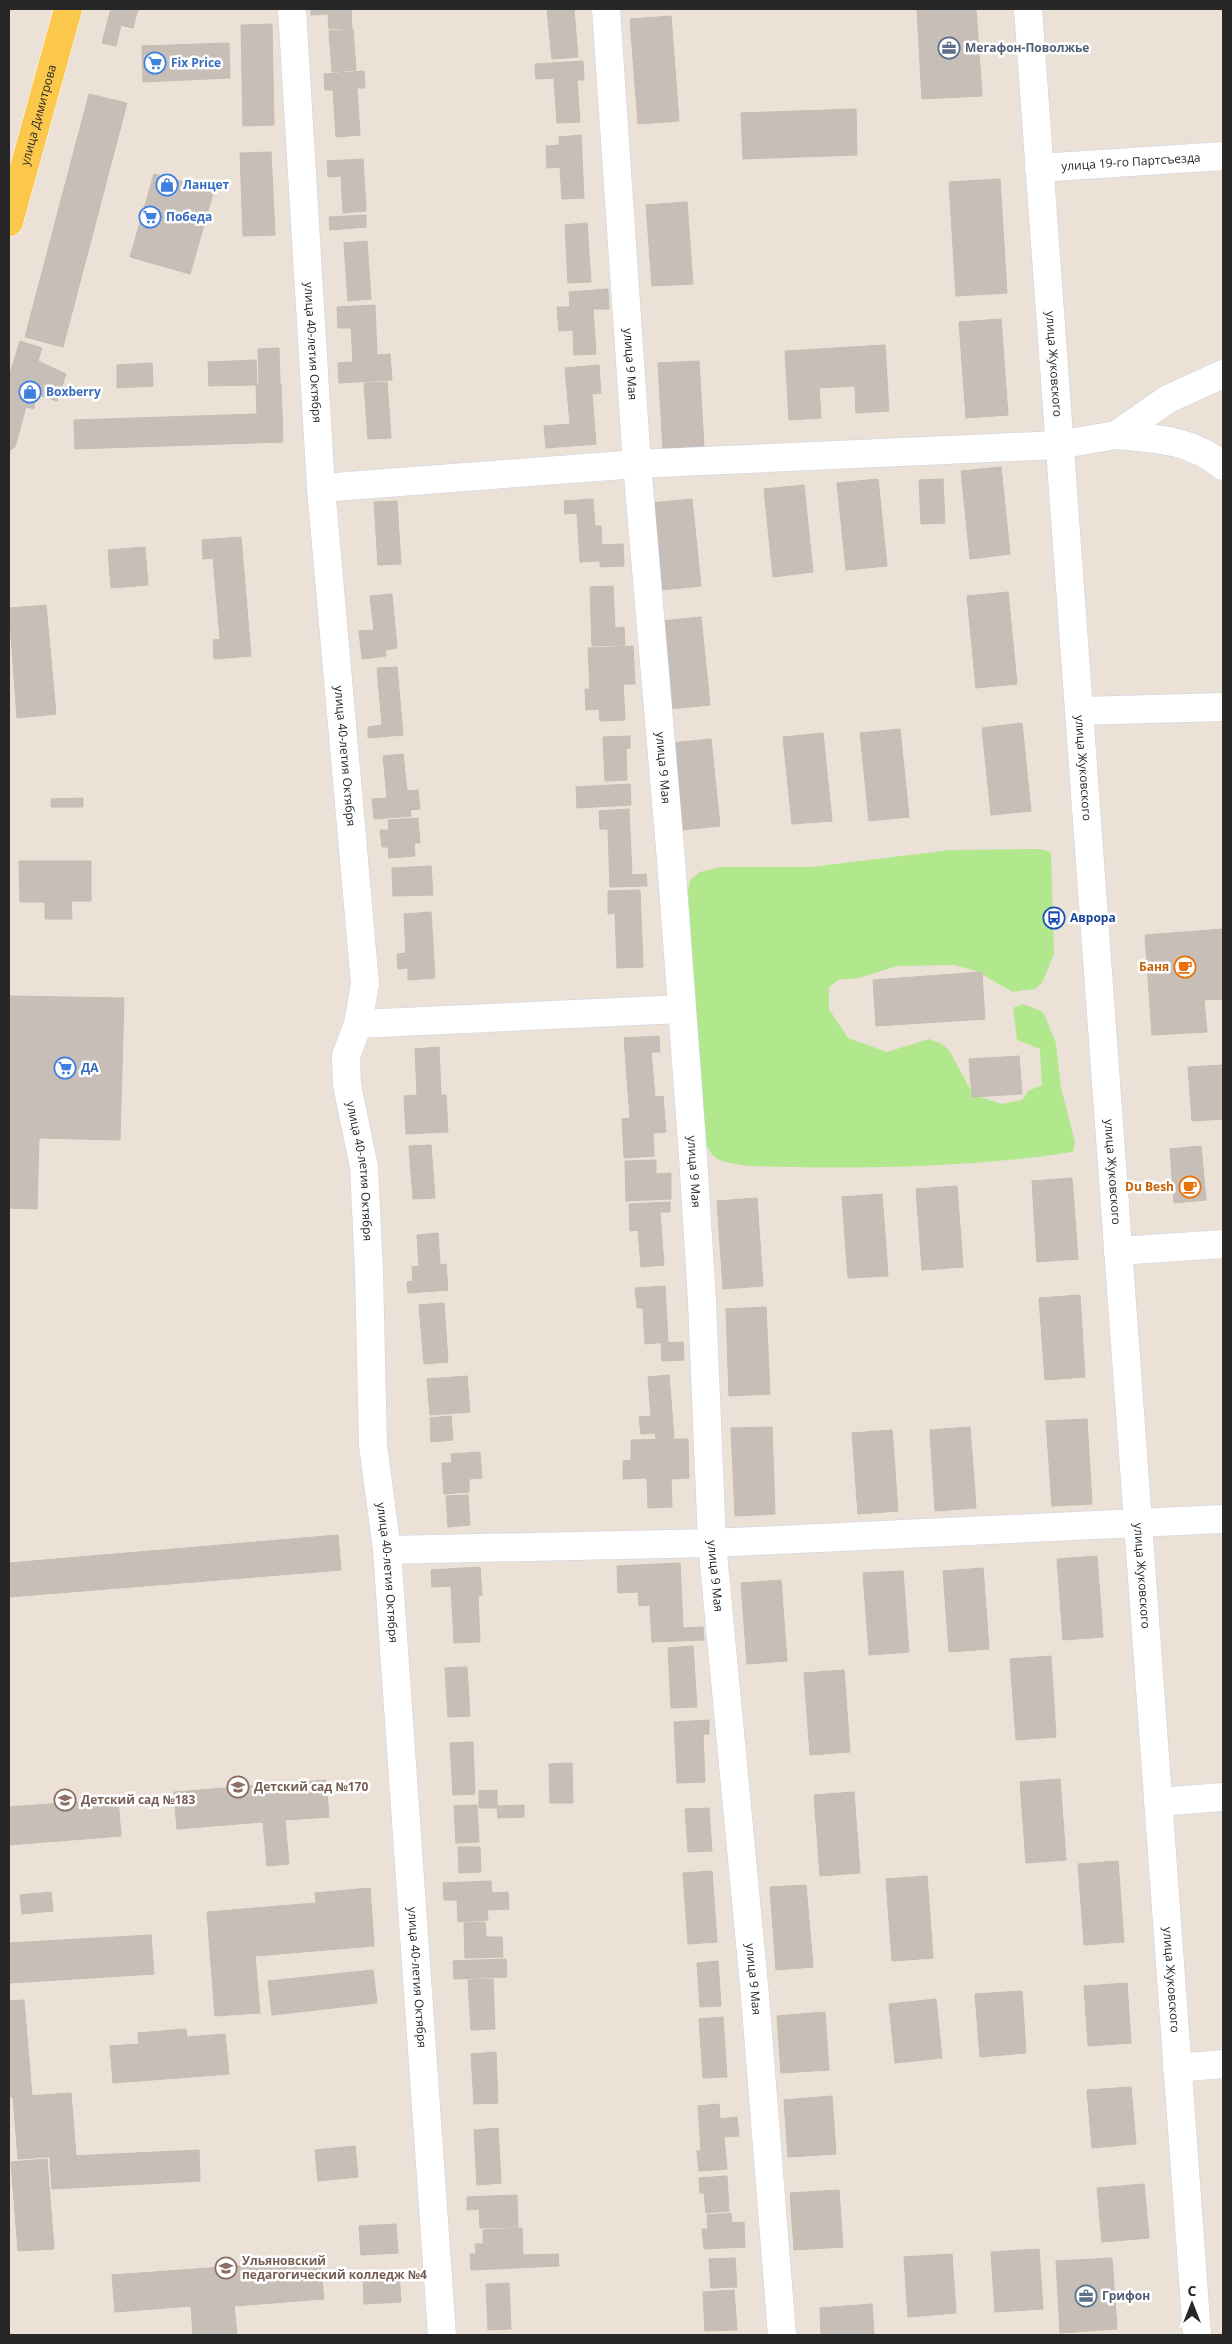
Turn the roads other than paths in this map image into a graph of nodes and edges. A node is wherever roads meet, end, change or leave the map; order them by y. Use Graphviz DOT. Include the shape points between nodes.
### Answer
graph roads {
  1 [pos="68,9"];
  2 [pos="292,9"];
  3 [pos="606,9"];
  4 [pos="1028,9"];
  5 [pos="1223,156"];
  6 [pos="1039,168"];
  7 [pos="9,222"];
  8 [pos="1223,374"];
  9 [pos="1116,435"];
  10 [pos="1058,445"];
  11 [pos="637,464"];
  12 [pos="1223,466"];
  13 [pos="321,488"];
  14 [pos="1223,708"];
  15 [pos="1080,711"];
  16 [pos="682,1008"];
  17 [pos="358,1024"];
  18 [pos="1223,1244"];
  19 [pos="1118,1251"];
  20 [pos="1223,1519"];
  21 [pos="1138,1524"];
  22 [pos="712,1543"];
  23 [pos="388,1550"];
  24 [pos="1223,1797"];
  25 [pos="1158,1802"];
  26 [pos="1223,2064"];
  27 [pos="1177,2068"];
  28 [pos="442,2335"];
  29 [pos="782,2335"];
  30 [pos="1197,2335"];
  1 -- 7 [label="main road, улица Димитрова"];
  2 -- 13 [label="street, улица 40-летия Октября"];
  3 -- 11 [label="street, улица 9 Мая"];
  4 -- 6 [label="street, улица Жуковского"];
  5 -- 6 [label="street, улица 19-го Партсъезда"];
  6 -- 10 [label="street, улица Жуковского"];
  8 -- 9 [label="street" via="1168,399"];
  9 -- 10 [label="street"];
  9 -- 12 [label="street" via="1178,442 1210,455"];
  10 -- 11 [label="street"];
  10 -- 15 [label="street, улица Жуковского"];
  11 -- 13 [label="street"];
  11 -- 16 [label="street, улица 9 Мая"];
  13 -- 17 [label="street, улица 40-летия Октября" via="365,984"];
  14 -- 15 [label="street"];
  15 -- 19 [label="street, улица Жуковского"];
  16 -- 17 [label="street"];
  16 -- 22 [label="street, улица 9 Мая" via="702,1302"];
  17 -- 23 [label="street, улица 40-летия Октября" via="346,1056 347,1085 364,1167 373,1445"];
  18 -- 19 [label="street"];
  19 -- 21 [label="street, улица Жуковского"];
  20 -- 21 [label="street"];
  21 -- 22 [label="street"];
  21 -- 25 [label="street, улица Жуковского"];
  22 -- 23 [label="street"];
  22 -- 29 [label="street, улица 9 Мая" via="756,2006"];
  23 -- 28 [label="street, улица 40-летия Октября"];
  24 -- 25 [label="street"];
  25 -- 27 [label="street, улица Жуковского"];
  26 -- 27 [label="street"];
  27 -- 30 [label="street, улица Жуковского"];
}
